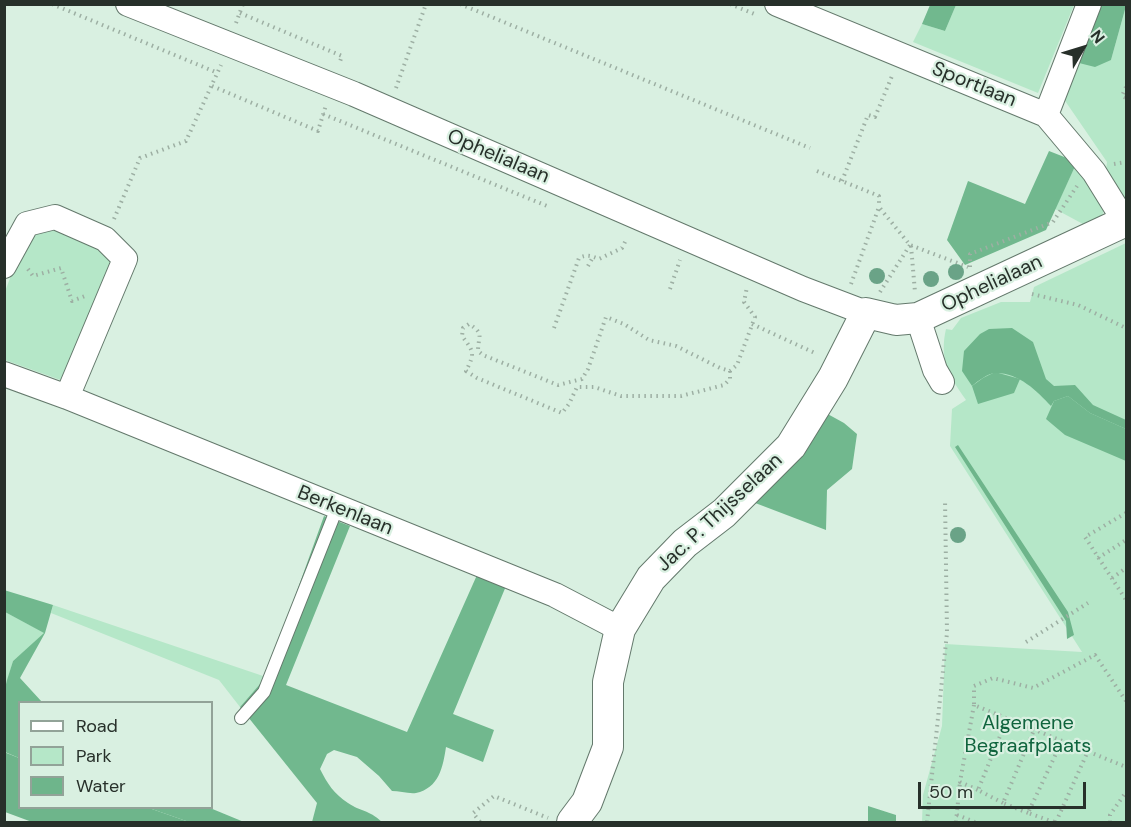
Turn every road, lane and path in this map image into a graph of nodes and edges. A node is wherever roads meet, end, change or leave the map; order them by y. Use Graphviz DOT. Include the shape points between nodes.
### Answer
graph roads {
  1 [pos="52,4"];
  2 [pos="128,4"];
  3 [pos="426,4"];
  4 [pos="460,4"];
  5 [pos="777,4"];
  6 [pos="1089,4"];
  7 [pos="240,13"];
  8 [pos="231,45"];
  9 [pos="901,55"];
  10 [pos="218,73"];
  11 [pos="212,86"];
  12 [pos="332,86"];
  13 [pos="1126,87"];
  14 [pos="1126,98"];
  15 [pos="388,109"];
  16 [pos="1046,115"];
  17 [pos="810,148"];
  18 [pos="817,171"];
  19 [pos="1094,172"];
  20 [pos="842,181"];
  21 [pos="879,207"];
  22 [pos="1126,222"];
  23 [pos="627,238"];
  24 [pos="105,239"];
  25 [pos="910,245"];
  26 [pos="593,257"];
  27 [pos="681,260"];
  28 [pos="14,265"];
  29 [pos="588,266"];
  30 [pos="1004,279"];
  31 [pos="747,287"];
  32 [pos="670,289"];
  33 [pos="91,294"];
  34 [pos="854,309"];
  35 [pos="918,318"];
  36 [pos="752,324"];
  37 [pos="554,328"];
  38 [pos="1126,328"];
  39 [pos="478,351"];
  40 [pos="473,355"];
  41 [pos="822,357"];
  42 [pos="730,371"];
  43 [pos="4,374"];
  44 [pos="582,379"];
  45 [pos="942,382"];
  46 [pos="577,387"];
  47 [pos="67,398"];
  48 [pos="945,499"];
  49 [pos="337,508"];
  50 [pos="1126,513"];
  51 [pos="1126,540"];
  52 [pos="1098,558"];
  53 [pos="1126,568"];
  54 [pos="1112,578"];
  55 [pos="1126,598"];
  56 [pos="1088,603"];
  57 [pos="620,629"];
  58 [pos="1026,642"];
  59 [pos="1126,701"];
  60 [pos="974,705"];
  61 [pos="241,718"];
  62 [pos="1008,719"];
  63 [pos="1034,730"];
  64 [pos="1062,741"];
  65 [pos="1088,752"];
  66 [pos="1126,767"];
  67 [pos="960,782"];
  68 [pos="978,790"];
  69 [pos="1126,792"];
  70 [pos="1003,803"];
  71 [pos="1028,813"];
  72 [pos="957,815"];
  73 [pos="560,820"];
  74 [pos="480,822"];
  75 [pos="927,822"];
  76 [pos="956,822"];
  77 [pos="975,822"];
  78 [pos="1055,822"];
  79 [pos="1110,822"];
  1 -- 10 [label="path"];
  2 -- 8 [label="street, Ophelialaan"];
  3 -- 15 [label="path"];
  4 -- 17 [label="path"];
  5 -- 9 [label="street, Sportlaan"];
  6 -- 16 [label="street"];
  7 -- 12 [label="path" via="342,56"];
  8 -- 10 [label="path"];
  8 -- 12 [label="street, Ophelialaan"];
  9 -- 16 [label="street, Sportlaan"];
  9 -- 20 [label="path" via="875,117 868,115"];
  10 -- 11 [label="path"];
  11 -- 12 [label="path" via="318,131"];
  11 -- 24 [label="path" via="186,141 140,158"];
  12 -- 15 [label="street, Ophelialaan"];
  13 -- 14 [label="path" via="1122,96"];
  15 -- 34 [label="street, Ophelialaan"];
  16 -- 19 [label="street, Sportlaan"];
  18 -- 20 [label="path"];
  19 -- 22 [label="street, Sportlaan"];
  19 -- 25 [label="path" via="1078,185 1053,222 970,254 970,268"];
  20 -- 21 [label="path" via="879,196"];
  21 -- 25 [label="path"];
  21 -- 34 [label="path"];
  22 -- 30 [label="street, Ophelialaan"];
  23 -- 26 [label="path" via="622,248 599,259"];
  24 -- 28 [label="street" via="55,217 27,224"];
  24 -- 47 [label="street" via="125,259"];
  25 -- 34 [label="path"];
  25 -- 35 [label="path"];
  26 -- 29 [label="path"];
  26 -- 37 [label="path" via="579,258"];
  27 -- 32 [label="path"];
  28 -- 33 [label="path" via="33,276 61,268 72,301"];
  30 -- 35 [label="street, Ophelialaan"];
  30 -- 38 [label="path" via="1021,292 1078,305"];
  31 -- 36 [label="path" via="744,302 755,317"];
  34 -- 35 [label="street" via="896,320"];
  34 -- 57 [label="street, Jac. P. Thijsselaan" via="833,378 791,446 651,578"];
  35 -- 45 [label="street, Ophelialaan"];
  36 -- 41 [label="path"];
  36 -- 42 [label="path" via="737,365"];
  39 -- 40 [label="path"];
  39 -- 40 [label="path" via="481,335 469,324 463,328 462,336"];
  39 -- 44 [label="path" via="558,385"];
  40 -- 46 [label="path" via="466,371 557,412 562,413"];
  42 -- 44 [label="path" via="676,346 649,340 606,317"];
  42 -- 46 [label="path" via="730,379 724,385 681,396 621,396 594,387"];
  43 -- 47 [label="street, Berkenlaan"];
  44 -- 46 [label="path"];
  47 -- 49 [label="street, Berkenlaan"];
  48 -- 75 [label="path" via="947,633"];
  49 -- 57 [label="street, Berkenlaan" via="555,595"];
  49 -- 61 [label="lane" via="264,692"];
  50 -- 52 [label="path" via="1084,537"];
  51 -- 52 [label="path"];
  52 -- 54 [label="path"];
  53 -- 54 [label="path"];
  54 -- 55 [label="path"];
  56 -- 58 [label="path"];
  57 -- 73 [label="street, Jac. P. Thijsselaan" via="608,682 608,747 587,801"];
  59 -- 60 [label="path" via="1095,655 1033,688 993,678 974,686"];
  60 -- 62 [label="path"];
  60 -- 67 [label="path"];
  62 -- 63 [label="path"];
  62 -- 68 [label="path"];
  63 -- 64 [label="path"];
  63 -- 70 [label="path"];
  64 -- 65 [label="path"];
  64 -- 71 [label="path"];
  65 -- 66 [label="path"];
  65 -- 78 [label="path"];
  67 -- 68 [label="path"];
  67 -- 72 [label="path"];
  68 -- 70 [label="path"];
  69 -- 79 [label="path" via="1110,815"];
  70 -- 71 [label="path"];
  71 -- 78 [label="path"];
  72 -- 76 [label="path"];
  72 -- 77 [label="path"];
  73 -- 74 [label="path" via="494,796 473,813"];
}
